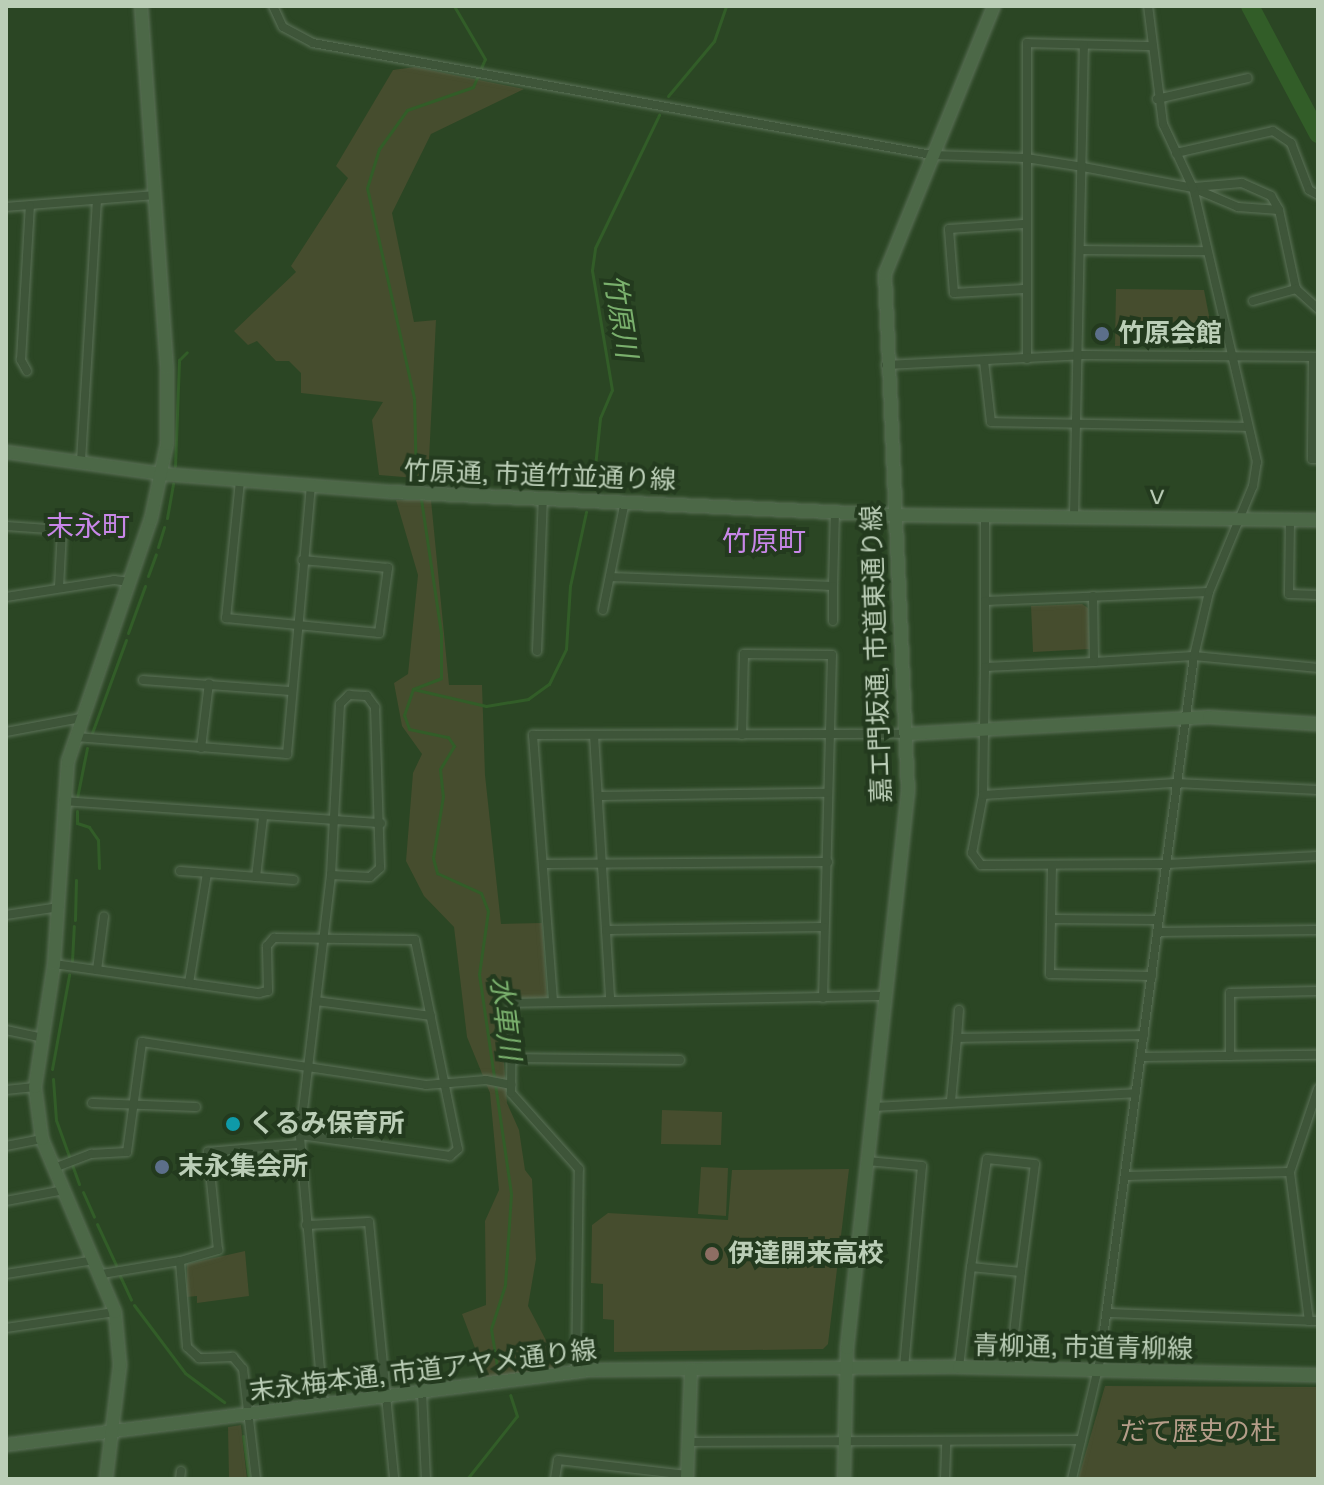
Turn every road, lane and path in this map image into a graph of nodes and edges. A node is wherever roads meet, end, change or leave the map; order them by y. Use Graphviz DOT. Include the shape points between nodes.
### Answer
graph roads {
  1 [pos="141,6"];
  2 [pos="273,6"];
  3 [pos="994,6"];
  4 [pos="1148,6"];
  5 [pos="1084,45"];
  6 [pos="1151,46"];
  7 [pos="1248,78"];
  8 [pos="1157,99"];
  9 [pos="1176,153"];
  10 [pos="932,155"];
  11 [pos="1026,158"];
  12 [pos="1083,167"];
  13 [pos="1193,188"];
  14 [pos="155,195"];
  15 [pos="1318,195"];
  16 [pos="97,202"];
  17 [pos="30,206"];
  18 [pos="6,207"];
  19 [pos="1279,210"];
  20 [pos="1024,224"];
  21 [pos="1082,250"];
  22 [pos="1207,251"];
  23 [pos="1024,289"];
  24 [pos="1296,289"];
  25 [pos="1253,301"];
  26 [pos="1318,309"];
  27 [pos="1081,355"];
  28 [pos="1228,356"];
  29 [pos="1316,357"];
  30 [pos="1027,359"];
  31 [pos="984,361"];
  32 [pos="886,365"];
  33 [pos="27,371"];
  34 [pos="1315,393"];
  35 [pos="1075,423"];
  36 [pos="1248,427"];
  37 [pos="6,452"];
  38 [pos="1318,459"];
  39 [pos="81,461"];
  40 [pos="162,474"];
  41 [pos="240,481"];
  42 [pos="311,486"];
  43 [pos="543,498"];
  44 [pos="625,501"];
  45 [pos="835,512"];
  46 [pos="894,515"];
  47 [pos="985,517"];
  48 [pos="1074,517"];
  49 [pos="1239,519"];
  50 [pos="1290,520"];
  51 [pos="1318,520"];
  52 [pos="6,526"];
  53 [pos="302,560"];
  54 [pos="610,577"];
  55 [pos="130,582"];
  56 [pos="833,586"];
  57 [pos="59,588"];
  58 [pos="1209,592"];
  59 [pos="1318,595"];
  60 [pos="1093,596"];
  61 [pos="6,597"];
  62 [pos="985,601"];
  63 [pos="603,610"];
  64 [pos="833,621"];
  65 [pos="296,626"];
  66 [pos="537,651"];
  67 [pos="1194,656"];
  68 [pos="1094,662"];
  69 [pos="985,667"];
  70 [pos="1318,668"];
  71 [pos="143,680"];
  72 [pos="209,683"];
  73 [pos="290,691"];
  74 [pos="81,718"];
  75 [pos="1184,719"];
  76 [pos="1318,724"];
  77 [pos="987,728"];
  78 [pos="6,732"];
  79 [pos="829,733"];
  80 [pos="906,734"];
  81 [pos="594,735"];
  82 [pos="742,735"];
  83 [pos="76,737"];
  84 [pos="201,748"];
  85 [pos="1176,783"];
  86 [pos="1318,790"];
  87 [pos="828,793"];
  88 [pos="983,795"];
  89 [pos="599,796"];
  90 [pos="62,801"];
  91 [pos="263,817"];
  92 [pos="333,822"];
  93 [pos="381,823"];
  94 [pos="1318,856"];
  95 [pos="828,862"];
  96 [pos="546,864"];
  97 [pos="602,864"];
  98 [pos="1167,864"];
  99 [pos="1052,866"];
  100 [pos="180,871"];
  101 [pos="207,873"];
  102 [pos="331,875"];
  103 [pos="256,877"];
  104 [pos="294,880"];
  105 [pos="59,907"];
  106 [pos="6,915"];
  107 [pos="104,916"];
  108 [pos="1051,919"];
  109 [pos="1158,920"];
  110 [pos="824,927"];
  111 [pos="606,930"];
  112 [pos="1318,930"];
  113 [pos="1157,932"];
  114 [pos="325,934"];
  115 [pos="54,964"];
  116 [pos="97,970"];
  117 [pos="1152,976"];
  118 [pos="189,983"];
  119 [pos="1318,991"];
  120 [pos="886,996"];
  121 [pos="823,998"];
  122 [pos="610,1000"];
  123 [pos="316,1001"];
  124 [pos="553,1001"];
  125 [pos="959,1010"];
  126 [pos="431,1016"];
  127 [pos="6,1030"];
  128 [pos="1144,1035"];
  129 [pos="39,1037"];
  130 [pos="957,1038"];
  131 [pos="1318,1055"];
  132 [pos="1230,1056"];
  133 [pos="1142,1057"];
  134 [pos="514,1058"];
  135 [pos="680,1060"];
  136 [pos="309,1066"];
  137 [pos="512,1085"];
  138 [pos="446,1086"];
  139 [pos="35,1087"];
  140 [pos="1318,1089"];
  141 [pos="6,1090"];
  142 [pos="1136,1093"];
  143 [pos="951,1101"];
  144 [pos="92,1103"];
  145 [pos="133,1107"];
  146 [pos="196,1107"];
  147 [pos="873,1107"];
  148 [pos="42,1139"];
  149 [pos="300,1140"];
  150 [pos="6,1146"];
  151 [pos="867,1161"];
  152 [pos="54,1168"];
  153 [pos="1290,1172"];
  154 [pos="1126,1176"];
  155 [pos="64,1190"];
  156 [pos="6,1201"];
  157 [pos="306,1225"];
  158 [pos="95,1259"];
  159 [pos="180,1261"];
  160 [pos="971,1267"];
  161 [pos="1021,1272"];
  162 [pos="6,1274"];
  163 [pos="102,1274"];
  164 [pos="115,1312"];
  165 [pos="1107,1313"];
  166 [pos="1314,1321"];
  167 [pos="6,1328"];
  168 [pos="846,1367"];
  169 [pos="904,1367"];
  170 [pos="959,1367"];
  171 [pos="691,1369"];
  172 [pos="1010,1369"];
  173 [pos="1098,1371"];
  174 [pos="576,1372"];
  175 [pos="1318,1375"];
  176 [pos="422,1392"];
  177 [pos="387,1396"];
  178 [pos="323,1405"];
  179 [pos="248,1414"];
  180 [pos="112,1433"];
  181 [pos="1081,1440"];
  182 [pos="688,1442"];
  183 [pos="946,1443"];
  184 [pos="6,1445"];
  185 [pos="844,1445"];
  186 [pos="687,1477"];
  187 [pos="106,1479"];
  188 [pos="256,1479"];
  189 [pos="394,1479"];
  190 [pos="426,1479"];
  191 [pos="555,1479"];
  192 [pos="844,1479"];
  193 [pos="945,1479"];
  194 [pos="1072,1479"];
  1 -- 14 [label="street"];
  2 -- 10 [label="street" via="283,27 313,43"];
  3 -- 10 [label="street, 嘉エ門坂通, 市道東通り線"];
  4 -- 6 [label="street"];
  5 -- 6 [label="street"];
  5 -- 11 [label="street" via="1027,43"];
  5 -- 12 [label="street"];
  6 -- 8 [label="street"];
  7 -- 8 [label="street"];
  8 -- 9 [label="street"];
  9 -- 13 [label="street"];
  9 -- 15 [label="street" via="1273,131 1291,143 1309,190"];
  10 -- 11 [label="street"];
  10 -- 32 [label="street, 嘉エ門坂通, 市道東通り線" via="885,274"];
  11 -- 12 [label="street"];
  11 -- 20 [label="street"];
  12 -- 13 [label="street"];
  12 -- 21 [label="street"];
  13 -- 19 [label="street" via="1238,207"];
  13 -- 19 [label="street" via="1242,183 1271,196"];
  13 -- 22 [label="street"];
  14 -- 16 [label="street"];
  14 -- 40 [label="street" via="168,393"];
  16 -- 17 [label="street"];
  16 -- 39 [label="street"];
  17 -- 18 [label="street"];
  17 -- 33 [label="street" via="21,360"];
  19 -- 24 [label="street"];
  20 -- 23 [label="street"];
  20 -- 23 [label="street" via="949,229 954,293"];
  21 -- 22 [label="street"];
  21 -- 27 [label="street"];
  22 -- 28 [label="street"];
  23 -- 30 [label="street"];
  24 -- 25 [label="street"];
  24 -- 26 [label="street"];
  27 -- 28 [label="street"];
  27 -- 30 [label="street"];
  27 -- 35 [label="street"];
  28 -- 29 [label="street"];
  28 -- 36 [label="street"];
  29 -- 34 [label="street"];
  30 -- 31 [label="street"];
  31 -- 32 [label="street"];
  31 -- 35 [label="street" via="991,422"];
  32 -- 46 [label="street, 嘉エ門坂通, 市道東通り線"];
  34 -- 38 [label="street" via="1312,459"];
  35 -- 36 [label="street"];
  35 -- 48 [label="street"];
  36 -- 49 [label="street" via="1257,462"];
  37 -- 39 [label="street, 竹原通, 市道竹並通り線"];
  39 -- 40 [label="street, 竹原通, 市道竹並通り線"];
  40 -- 41 [label="street, 竹原通, 市道竹並通り線"];
  40 -- 55 [label="street"];
  41 -- 42 [label="street, 竹原通, 市道竹並通り線"];
  41 -- 65 [label="street" via="226,618"];
  42 -- 43 [label="street, 竹原通, 市道竹並通り線"];
  42 -- 53 [label="street"];
  43 -- 44 [label="street, 竹原通, 市道竹並通り線"];
  43 -- 66 [label="street"];
  44 -- 45 [label="street, 竹原通, 市道竹並通り線"];
  44 -- 54 [label="street"];
  45 -- 46 [label="street, 竹原通, 市道竹並通り線"];
  45 -- 56 [label="street"];
  46 -- 47 [label="street, 竹原通, 市道竹並通り線"];
  46 -- 80 [label="street, 嘉エ門坂通, 市道東通り線"];
  47 -- 48 [label="street, 竹原通, 市道竹並通り線"];
  47 -- 62 [label="street"];
  48 -- 49 [label="street, ｖ"];
  49 -- 50 [label="street"];
  49 -- 58 [label="street"];
  50 -- 51 [label="street"];
  50 -- 59 [label="street" via="1289,594"];
  52 -- 57 [label="street" via="62,530"];
  53 -- 65 [label="street"];
  53 -- 65 [label="street" via="388,568 379,633"];
  54 -- 56 [label="street"];
  54 -- 63 [label="street"];
  55 -- 57 [label="street"];
  55 -- 74 [label="street"];
  56 -- 64 [label="street"];
  57 -- 61 [label="street"];
  58 -- 60 [label="street"];
  58 -- 67 [label="street"];
  60 -- 62 [label="street"];
  60 -- 68 [label="street"];
  62 -- 69 [label="street"];
  65 -- 73 [label="street"];
  67 -- 68 [label="street"];
  67 -- 70 [label="street"];
  67 -- 75 [label="street"];
  68 -- 69 [label="street"];
  69 -- 77 [label="street"];
  71 -- 72 [label="street"];
  72 -- 73 [label="street"];
  72 -- 84 [label="street"];
  73 -- 84 [label="street" via="287,754"];
  74 -- 78 [label="street"];
  74 -- 83 [label="street"];
  75 -- 76 [label="street"];
  75 -- 77 [label="street"];
  75 -- 85 [label="street"];
  77 -- 80 [label="street"];
  77 -- 88 [label="street"];
  79 -- 80 [label="street"];
  79 -- 82 [label="street"];
  79 -- 82 [label="street" via="832,655 744,654"];
  79 -- 87 [label="street"];
  80 -- 120 [label="street, 嘉エ門坂通, 市道東通り線" via="908,791"];
  81 -- 82 [label="street"];
  81 -- 89 [label="street"];
  81 -- 96 [label="street" via="533,735"];
  83 -- 84 [label="street"];
  83 -- 90 [label="street"];
  85 -- 86 [label="street"];
  85 -- 88 [label="street"];
  85 -- 98 [label="street"];
  87 -- 89 [label="street"];
  87 -- 95 [label="street"];
  88 -- 99 [label="street" via="972,853 981,865"];
  89 -- 97 [label="street"];
  90 -- 91 [label="street"];
  90 -- 105 [label="street"];
  91 -- 92 [label="street"];
  91 -- 103 [label="street"];
  92 -- 93 [label="street"];
  92 -- 93 [label="street" via="340,704 349,695 367,696 375,707"];
  92 -- 102 [label="street"];
  93 -- 102 [label="street" via="380,868 370,877"];
  94 -- 98 [label="street"];
  95 -- 97 [label="street"];
  95 -- 110 [label="street"];
  96 -- 97 [label="street"];
  96 -- 124 [label="street"];
  97 -- 111 [label="street"];
  98 -- 99 [label="street"];
  98 -- 109 [label="street"];
  99 -- 108 [label="street"];
  100 -- 101 [label="street"];
  101 -- 103 [label="street"];
  101 -- 118 [label="street"];
  102 -- 114 [label="street"];
  103 -- 104 [label="street"];
  105 -- 106 [label="street"];
  105 -- 115 [label="street"];
  107 -- 116 [label="street"];
  108 -- 109 [label="street"];
  108 -- 117 [label="street" via="1050,974"];
  109 -- 113 [label="street"];
  110 -- 111 [label="street"];
  110 -- 121 [label="street"];
  111 -- 122 [label="street"];
  112 -- 113 [label="street"];
  113 -- 117 [label="street"];
  114 -- 118 [label="street" via="274,938 267,946 268,991"];
  114 -- 123 [label="street"];
  114 -- 126 [label="street" via="415,940"];
  115 -- 116 [label="street"];
  115 -- 129 [label="street"];
  116 -- 118 [label="street"];
  117 -- 128 [label="street"];
  119 -- 132 [label="street" via="1230,993"];
  120 -- 121 [label="street"];
  120 -- 147 [label="street, 嘉エ門坂通, 市道東通り線"];
  121 -- 122 [label="street"];
  122 -- 124 [label="street"];
  123 -- 126 [label="street"];
  123 -- 136 [label="street"];
  124 -- 134 [label="street" via="512,1003"];
  125 -- 130 [label="street"];
  126 -- 138 [label="street"];
  127 -- 129 [label="street"];
  128 -- 130 [label="street"];
  128 -- 133 [label="street"];
  129 -- 139 [label="street"];
  130 -- 143 [label="street"];
  131 -- 132 [label="street"];
  132 -- 133 [label="street"];
  133 -- 142 [label="street"];
  134 -- 135 [label="street"];
  134 -- 137 [label="street"];
  136 -- 138 [label="street"];
  136 -- 145 [label="street" via="142,1042"];
  136 -- 149 [label="street"];
  137 -- 138 [label="street"];
  137 -- 174 [label="street" via="521,1108 579,1169"];
  138 -- 149 [label="street" via="458,1149 450,1156"];
  139 -- 141 [label="street"];
  139 -- 148 [label="street"];
  140 -- 153 [label="street"];
  142 -- 143 [label="street"];
  142 -- 154 [label="street"];
  143 -- 147 [label="street"];
  144 -- 145 [label="street"];
  145 -- 146 [label="street"];
  145 -- 152 [label="street" via="127,1152"];
  147 -- 151 [label="street, 嘉エ門坂通, 市道東通り線"];
  148 -- 150 [label="street"];
  148 -- 152 [label="street"];
  149 -- 157 [label="street"];
  149 -- 159 [label="street" via="208,1152 218,1250 213,1256"];
  151 -- 168 [label="street, 嘉エ門坂通, 市道東通り線"];
  151 -- 169 [label="street" via="922,1166"];
  152 -- 155 [label="street"];
  153 -- 154 [label="street"];
  153 -- 166 [label="street"];
  154 -- 165 [label="street"];
  155 -- 156 [label="street"];
  155 -- 158 [label="street"];
  157 -- 177 [label="street" via="369,1222"];
  157 -- 178 [label="street"];
  158 -- 162 [label="street"];
  158 -- 163 [label="street"];
  159 -- 163 [label="street"];
  159 -- 179 [label="street" via="187,1347 199,1358 239,1361"];
  160 -- 161 [label="street"];
  160 -- 161 [label="street" via="987,1159 1035,1164"];
  160 -- 170 [label="street"];
  161 -- 172 [label="street"];
  163 -- 164 [label="street"];
  164 -- 167 [label="street"];
  164 -- 180 [label="street" via="120,1365"];
  165 -- 166 [label="street"];
  165 -- 173 [label="street"];
  168 -- 169 [label="street, 青柳通, 市道青柳線"];
  168 -- 171 [label="street, 末永梅本通, 市道アヤメ通り線"];
  168 -- 185 [label="street, 嘉エ門坂通, 市道東通り線"];
  169 -- 170 [label="street, 青柳通, 市道青柳線"];
  170 -- 172 [label="street, 青柳通, 市道青柳線"];
  171 -- 174 [label="street, 末永梅本通, 市道アヤメ通り線"];
  171 -- 182 [label="street"];
  172 -- 173 [label="street, 青柳通, 市道青柳線"];
  173 -- 175 [label="street, 青柳通, 市道青柳線"];
  173 -- 181 [label="street"];
  174 -- 176 [label="street, 末永梅本通, 市道アヤメ通り線"];
  176 -- 177 [label="street, 末永梅本通, 市道アヤメ通り線"];
  176 -- 190 [label="street"];
  177 -- 178 [label="street, 末永梅本通, 市道アヤメ通り線"];
  177 -- 189 [label="street"];
  178 -- 179 [label="street, 末永梅本通, 市道アヤメ通り線"];
  179 -- 180 [label="street, 末永梅本通, 市道アヤメ通り線"];
  179 -- 188 [label="street"];
  180 -- 184 [label="street, 末永梅本通, 市道アヤメ通り線"];
  180 -- 187 [label="street"];
  181 -- 183 [label="street"];
  181 -- 194 [label="street"];
  182 -- 185 [label="street"];
  182 -- 186 [label="street"];
  183 -- 185 [label="street"];
  183 -- 193 [label="street"];
  185 -- 192 [label="street, 嘉エ門坂通, 市道東通り線"];
  186 -- 191 [label="street" via="558,1460"];
}
